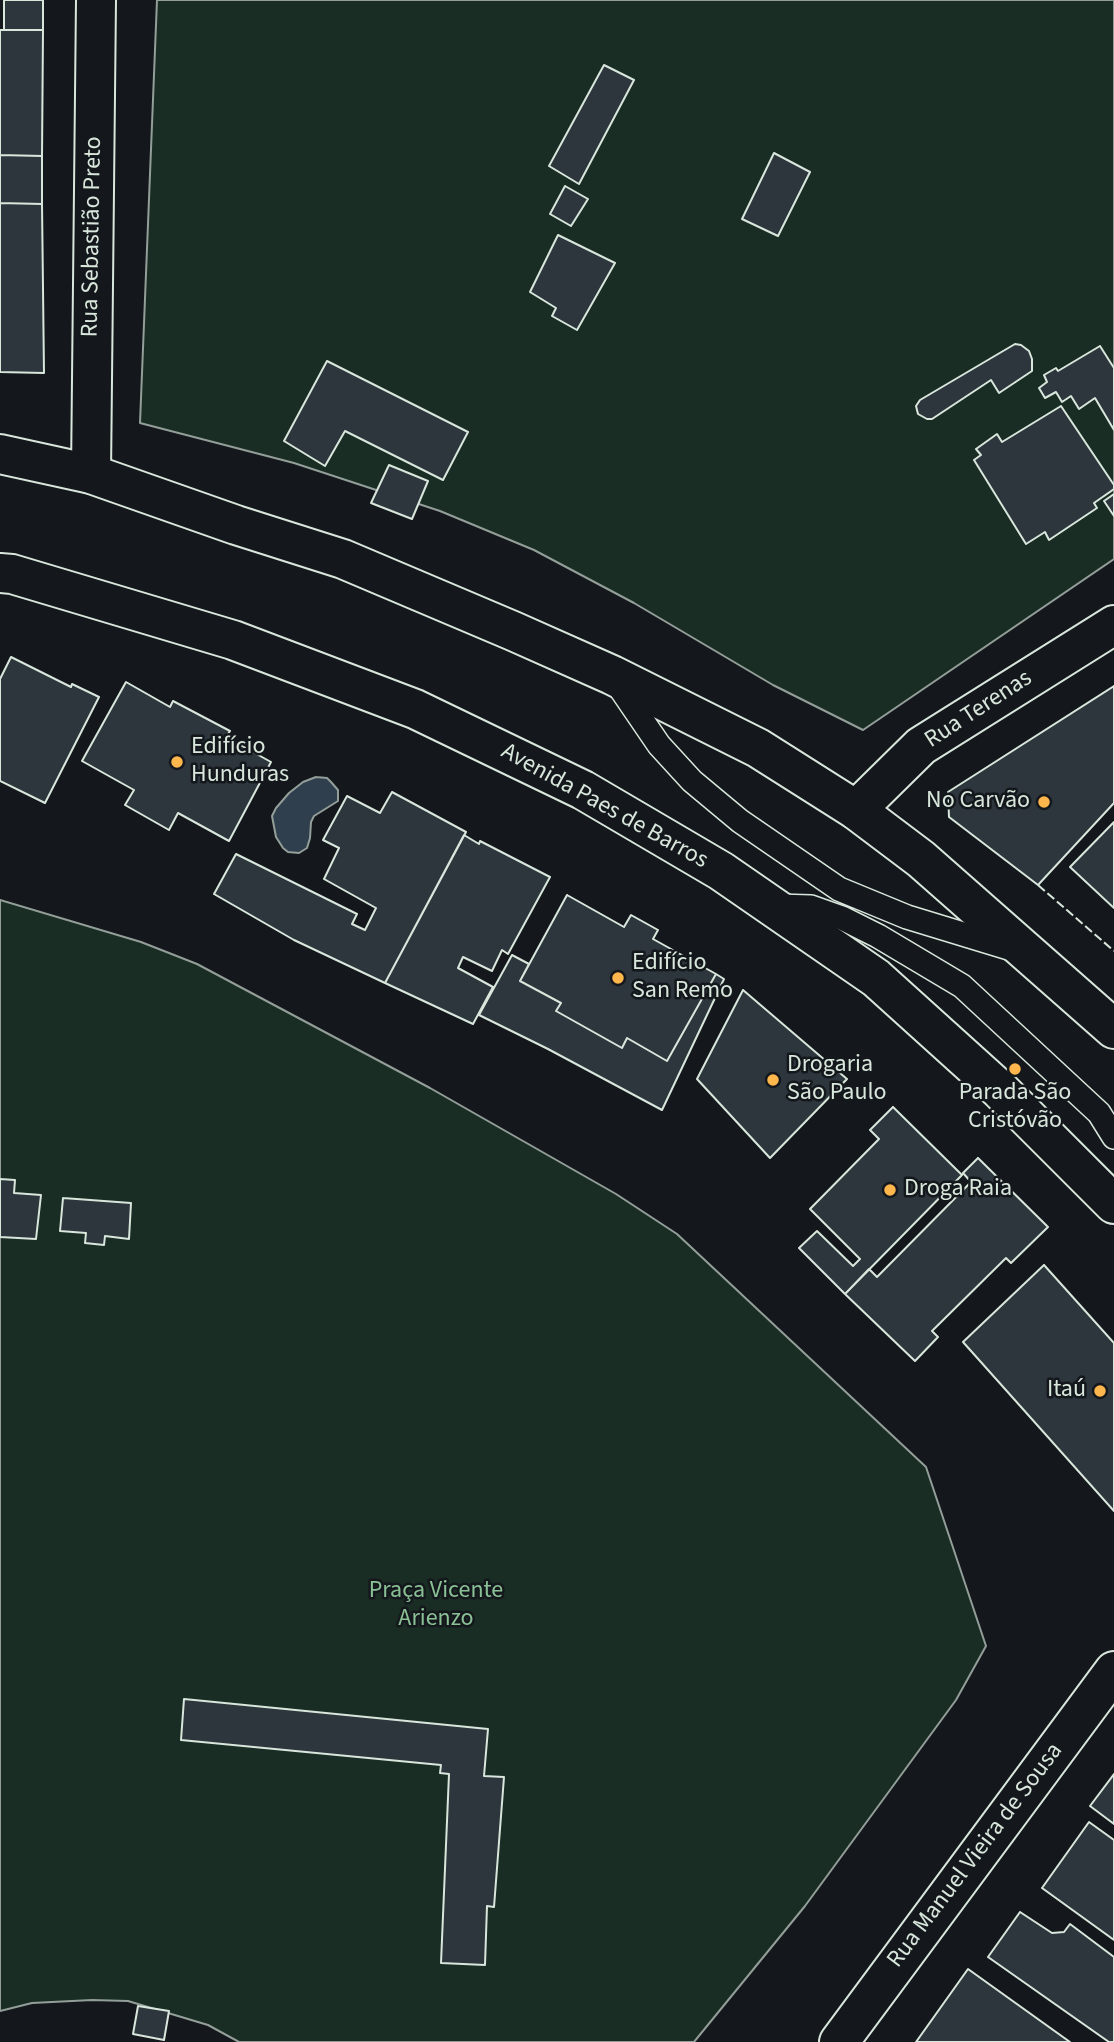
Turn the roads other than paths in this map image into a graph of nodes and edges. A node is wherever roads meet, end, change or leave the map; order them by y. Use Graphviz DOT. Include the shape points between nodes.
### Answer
graph roads {
  1 [pos="96,0"];
  2 [pos="0,454"];
  3 [pos="91,474"];
  4 [pos="0,573"];
  5 [pos="1114,625"];
  6 [pos="612,675"];
  7 [pos="856,810"];
  8 [pos="770,906"];
  9 [pos="1032,955"];
  10 [pos="1114,1029"];
  11 [pos="1114,1137"];
  12 [pos="1114,1204"];
  13 [pos="1114,1671"];
  14 [pos="839,2042"];
  1 -- 3 [label="main road, Rua Sebastião Preto"];
  2 -- 3 [label="main road"];
  3 -- 6 [label="main road" via="342,559"];
  4 -- 8 [label="main road, Avenida Paes de Barros" via="233,640 415,709 583,790"];
  5 -- 7 [label="main road, Rua Terenas" via="921,746"];
  6 -- 7 [label="main road" via="758,748"];
  6 -- 9 [label="lane" via="659,745 692,781 740,821 839,888 906,917"];
  7 -- 9 [label="main road" via="921,859"];
  8 -- 11 [label="lane" via="811,907 842,918 962,986 1099,1113"];
  8 -- 12 [label="main road, Avenida Paes de Barros" via="876,978 1000,1090"];
  9 -- 10 [label="main road"];
  13 -- 14 [label="main road, Rua Manuel Vieira de Sousa"];
}
